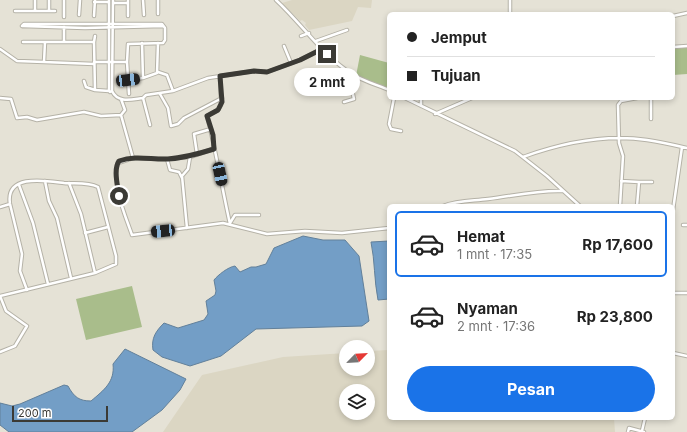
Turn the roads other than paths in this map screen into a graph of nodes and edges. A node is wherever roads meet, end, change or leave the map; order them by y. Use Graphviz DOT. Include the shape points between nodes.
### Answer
graph roads {
  1 [pos="35,0"];
  2 [pos="49,0"];
  3 [pos="64,0"];
  4 [pos="80,0"];
  5 [pos="143,0"];
  6 [pos="158,0"];
  7 [pos="276,0"];
  8 [pos="510,0"];
  9 [pos="94,1"];
  10 [pos="111,1"];
  11 [pos="128,2"];
  12 [pos="15,11"];
  13 [pos="35,11"];
  14 [pos="49,11"];
  15 [pos="56,11"];
  16 [pos="510,12"];
  17 [pos="687,13"];
  18 [pos="158,14"];
  19 [pos="79,15"];
  20 [pos="144,15"];
  21 [pos="94,16"];
  22 [pos="128,16"];
  23 [pos="675,16"];
  24 [pos="64,17"];
  25 [pos="42,26"];
  26 [pos="85,26"];
  27 [pos="110,26"];
  28 [pos="64,27"];
  29 [pos="346,30"];
  30 [pos="309,33"];
  31 [pos="95,36"];
  32 [pos="301,36"];
  33 [pos="23,42"];
  34 [pos="45,42"];
  35 [pos="64,42"];
  36 [pos="94,42"];
  37 [pos="316,42"];
  38 [pos="142,43"];
  39 [pos="158,43"];
  40 [pos="284,46"];
  41 [pos="687,46"];
  42 [pos="675,47"];
  43 [pos="0,49"];
  44 [pos="322,49"];
  45 [pos="111,61"];
  46 [pos="44,62"];
  47 [pos="127,62"];
  48 [pos="94,63"];
  49 [pos="291,63"];
  50 [pos="158,72"];
  51 [pos="220,76"];
  52 [pos="354,76"];
  53 [pos="143,78"];
  54 [pos="128,80"];
  55 [pos="84,81"];
  56 [pos="387,89"];
  57 [pos="95,90"];
  58 [pos="110,91"];
  59 [pos="173,91"];
  60 [pos="129,94"];
  61 [pos="160,94"];
  62 [pos="0,98"];
  63 [pos="144,98"];
  64 [pos="222,98"];
  65 [pos="121,99"];
  66 [pos="394,100"];
  67 [pos="409,100"];
  68 [pos="422,100"];
  69 [pos="467,100"];
  70 [pos="620,100"];
  71 [pos="651,100"];
  72 [pos="344,102"];
  73 [pos="421,106"];
  74 [pos="435,114"];
  75 [pos="121,115"];
  76 [pos="651,119"];
  77 [pos="150,125"];
  78 [pos="211,129"];
  79 [pos="401,131"];
  80 [pos="619,139"];
  81 [pos="682,147"];
  82 [pos="687,148"];
  83 [pos="214,149"];
  84 [pos="197,154"];
  85 [pos="190,157"];
  86 [pos="523,157"];
  87 [pos="133,158"];
  88 [pos="168,159"];
  89 [pos="182,178"];
  90 [pos="621,180"];
  91 [pos="45,181"];
  92 [pos="639,182"];
  93 [pos="652,182"];
  94 [pos="69,183"];
  95 [pos="19,185"];
  96 [pos="563,191"];
  97 [pos="10,204"];
  98 [pos="451,204"];
  99 [pos="578,204"];
  100 [pos="620,204"];
  101 [pos="637,204"];
  102 [pos="674,204"];
  103 [pos="0,207"];
  104 [pos="259,215"];
  105 [pos="230,224"];
  106 [pos="108,227"];
  107 [pos="187,228"];
  108 [pos="387,228"];
  109 [pos="85,233"];
  110 [pos="95,273"];
  111 [pos="71,278"];
  112 [pos="48,284"];
  113 [pos="27,290"];
  114 [pos="675,293"];
  115 [pos="687,293"];
  116 [pos="0,296"];
  117 [pos="0,352"];
  118 [pos="675,353"];
  119 [pos="687,356"];
  120 [pos="645,420"];
  121 [pos="628,432"];
  122 [pos="643,432"];
  1 -- 13 [label="street"];
  2 -- 14 [label="street"];
  3 -- 24 [label="street"];
  4 -- 19 [label="street"];
  5 -- 20 [label="street"];
  6 -- 18 [label="street"];
  7 -- 30 [label="street"];
  8 -- 16 [label="street"];
  9 -- 10 [label="street"];
  9 -- 21 [label="street"];
  10 -- 11 [label="street"];
  10 -- 27 [label="street"];
  11 -- 22 [label="street"];
  12 -- 13 [label="street"];
  13 -- 14 [label="street"];
  14 -- 15 [label="street"];
  17 -- 23 [label="street"];
  25 -- 25 [label="street" via="22,26 24,24"];
  25 -- 26 [label="street"];
  25 -- 28 [label="street"];
  26 -- 27 [label="street"];
  26 -- 28 [label="street"];
  27 -- 39 [label="street" via="160,24 165,28 166,40"];
  27 -- 45 [label="street"];
  28 -- 35 [label="street"];
  29 -- 37 [label="street"];
  30 -- 32 [label="street"];
  30 -- 37 [label="street"];
  31 -- 36 [label="street"];
  33 -- 34 [label="street"];
  34 -- 35 [label="street"];
  34 -- 46 [label="street"];
  35 -- 36 [label="street"];
  36 -- 48 [label="street"];
  37 -- 44 [label="street"];
  38 -- 39 [label="street"];
  38 -- 47 [label="street" via="128,44"];
  38 -- 53 [label="street"];
  39 -- 50 [label="street"];
  40 -- 49 [label="street"];
  41 -- 42 [label="street"];
  43 -- 46 [label="street" via="17,61"];
  44 -- 49 [label="street"];
  44 -- 52 [label="street"];
  45 -- 47 [label="street"];
  45 -- 48 [label="street"];
  45 -- 58 [label="street"];
  46 -- 48 [label="street"];
  47 -- 54 [label="street"];
  48 -- 57 [label="street"];
  49 -- 51 [label="street" via="267,72 254,71"];
  50 -- 53 [label="street"];
  50 -- 59 [label="street" via="167,75"];
  51 -- 59 [label="street" via="203,79"];
  51 -- 64 [label="street"];
  52 -- 56 [label="street"];
  52 -- 72 [label="street" via="354,100"];
  53 -- 54 [label="street"];
  54 -- 60 [label="street"];
  55 -- 57 [label="street" via="86,88"];
  57 -- 58 [label="street"];
  58 -- 65 [label="street"];
  59 -- 61 [label="street"];
  61 -- 63 [label="street" via="147,95"];
  61 -- 64 [label="street" via="168,108 171,126"];
  62 -- 75 [label="street" via="11,99 18,118 37,120 84,112 101,116"];
  63 -- 65 [label="street" via="129,101"];
  63 -- 77 [label="street"];
  64 -- 78 [label="street" via="220,108 207,116"];
  65 -- 75 [label="street" via="125,110"];
  66 -- 79 [label="street" via="389,124 391,129"];
  67 -- 73 [label="street"];
  68 -- 73 [label="street"];
  69 -- 74 [label="street"];
  70 -- 80 [label="street"];
  71 -- 76 [label="street"];
  73 -- 74 [label="street"];
  74 -- 86 [label="street" via="499,143"];
  75 -- 87 [label="street"];
  78 -- 83 [label="street"];
  78 -- 84 [label="street" via="194,134"];
  80 -- 81 [label="street" via="646,140"];
  80 -- 86 [label="street" via="568,143"];
  80 -- 90 [label="street" via="622,154"];
  81 -- 82 [label="street"];
  81 -- 102 [label="street"];
  83 -- 84 [label="street"];
  83 -- 105 [label="street"];
  84 -- 85 [label="street"];
  85 -- 88 [label="street"];
  85 -- 89 [label="street" via="188,169"];
  86 -- 96 [label="street"];
  87 -- 88 [label="street"];
  87 -- 107 [label="street" via="119,161 116,167 119,196 132,234"];
  88 -- 89 [label="street" via="170,170 179,172"];
  89 -- 107 [label="street"];
  90 -- 92 [label="street"];
  90 -- 100 [label="street"];
  91 -- 94 [label="street"];
  91 -- 95 [label="street" via="27,180"];
  91 -- 111 [label="street" via="49,201 57,218"];
  92 -- 93 [label="street"];
  92 -- 101 [label="street"];
  94 -- 106 [label="street" via="98,187"];
  94 -- 109 [label="street"];
  95 -- 97 [label="street" via="12,191"];
  95 -- 112 [label="street" via="33,224"];
  96 -- 98 [label="street" via="546,190"];
  96 -- 99 [label="street"];
  97 -- 103 [label="street"];
  97 -- 113 [label="street" via="22,254 20,271"];
  104 -- 105 [label="street" via="235,215"];
  105 -- 107 [label="street"];
  105 -- 108 [label="street" via="267,234 305,231 342,233"];
  106 -- 109 [label="street"];
  106 -- 110 [label="street" via="117,263"];
  109 -- 110 [label="street"];
  110 -- 111 [label="street"];
  111 -- 112 [label="street"];
  112 -- 113 [label="street"];
  113 -- 116 [label="street"];
  114 -- 115 [label="street"];
  116 -- 117 [label="street" via="6,311 27,326 15,346"];
  118 -- 119 [label="street"];
  120 -- 122 [label="street"];
  121 -- 122 [label="street" via="629,428"];
}
